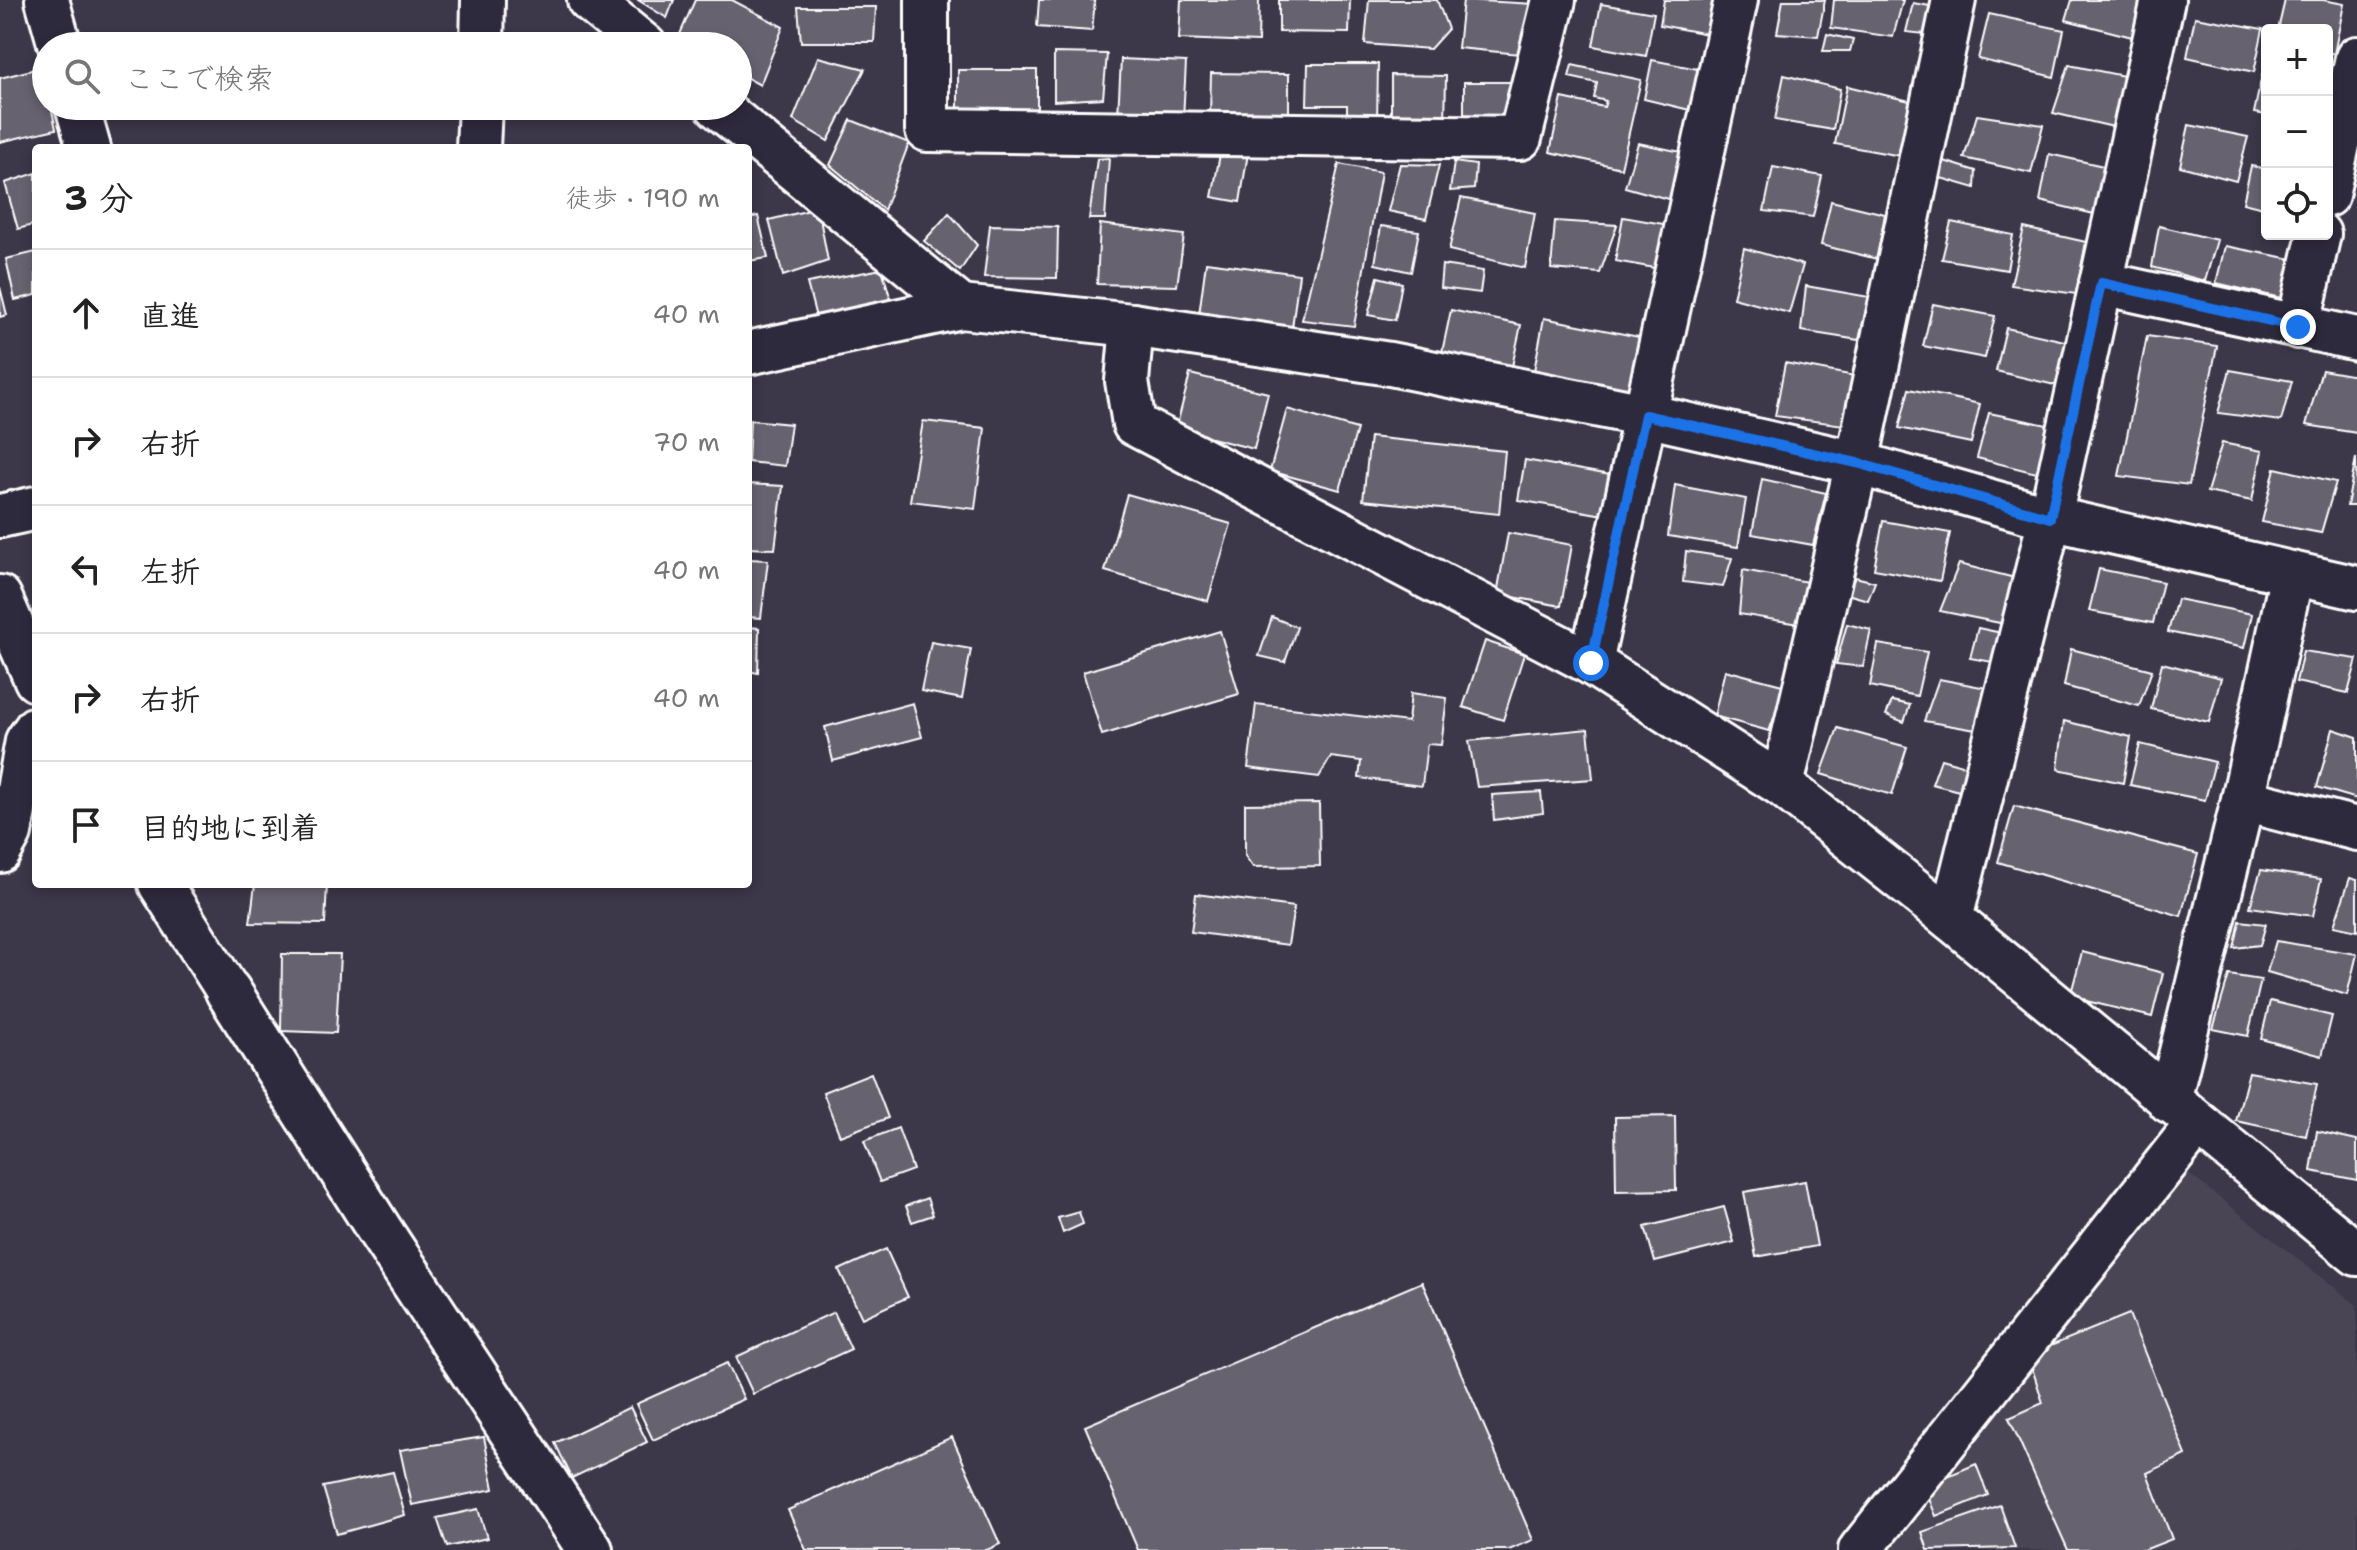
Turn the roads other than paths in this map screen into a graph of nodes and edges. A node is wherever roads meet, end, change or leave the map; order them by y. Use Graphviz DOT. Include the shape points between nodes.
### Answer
graph roads {
  1 [pos="47,0"];
  2 [pos="483,0"];
  3 [pos="589,0"];
  4 [pos="927,0"];
  5 [pos="1554,0"];
  6 [pos="1736,0"];
  7 [pos="1954,0"];
  8 [pos="2163,0"];
  9 [pos="56,32"];
  10 [pos="482,32"];
  11 [pos="628,32"];
  12 [pos="2357,58"];
  13 [pos="81,120"];
  14 [pos="479,120"];
  15 [pos="734,120"];
  16 [pos="88,144"];
  17 [pos="478,144"];
  18 [pos="2333,168"];
  19 [pos="2318,240"];
  20 [pos="2101,283"];
  21 [pos="961,307"];
  22 [pos="1132,325"];
  23 [pos="2298,327"];
  24 [pos="2357,339"];
  25 [pos="752,352"];
  26 [pos="1645,415"];
  27 [pos="1857,463"];
  28 [pos="32,509"];
  29 [pos="0,516"];
  30 [pos="2050,518"];
  31 [pos="2292,574"];
  32 [pos="2357,588"];
  33 [pos="0,597"];
  34 [pos="1591,663"];
  35 [pos="32,671"];
  36 [pos="32,734"];
  37 [pos="1782,785"];
  38 [pos="2243,800"];
  39 [pos="2357,829"];
  40 [pos="0,851"];
  41 [pos="163,888"];
  42 [pos="1951,919"];
  43 [pos="228,991"];
  44 [pos="2183,1113"];
  45 [pos="2357,1254"];
  46 [pos="590,1550"];
  47 [pos="1860,1550"];
  1 -- 9 [label="street"];
  2 -- 10 [label="street"];
  3 -- 11 [label="street"];
  4 -- 5 [label="street" via="927,130 1520,138"];
  6 -- 26 [label="street"];
  7 -- 27 [label="street"];
  8 -- 20 [label="street"];
  12 -- 18 [label="street"];
  13 -- 16 [label="street"];
  14 -- 17 [label="street"];
  15 -- 21 [label="street"];
  19 -- 23 [label="street"];
  20 -- 23 [label="street"];
  20 -- 30 [label="street"];
  21 -- 22 [label="street"];
  21 -- 25 [label="street"];
  22 -- 26 [label="street" via="1390,364"];
  22 -- 34 [label="street" via="1127,381 1134,424"];
  23 -- 24 [label="street"];
  26 -- 27 [label="street"];
  26 -- 34 [label="street"];
  27 -- 30 [label="street"];
  27 -- 37 [label="street"];
  28 -- 29 [label="street"];
  30 -- 31 [label="street"];
  30 -- 42 [label="street"];
  31 -- 32 [label="street"];
  31 -- 38 [label="street"];
  33 -- 35 [label="street"];
  34 -- 37 [label="street"];
  36 -- 40 [label="street" via="10,833"];
  37 -- 42 [label="street"];
  38 -- 39 [label="street"];
  38 -- 44 [label="street"];
  41 -- 43 [label="street"];
  42 -- 44 [label="street"];
  43 -- 46 [label="street"];
  44 -- 45 [label="street"];
  44 -- 47 [label="street"];
}
